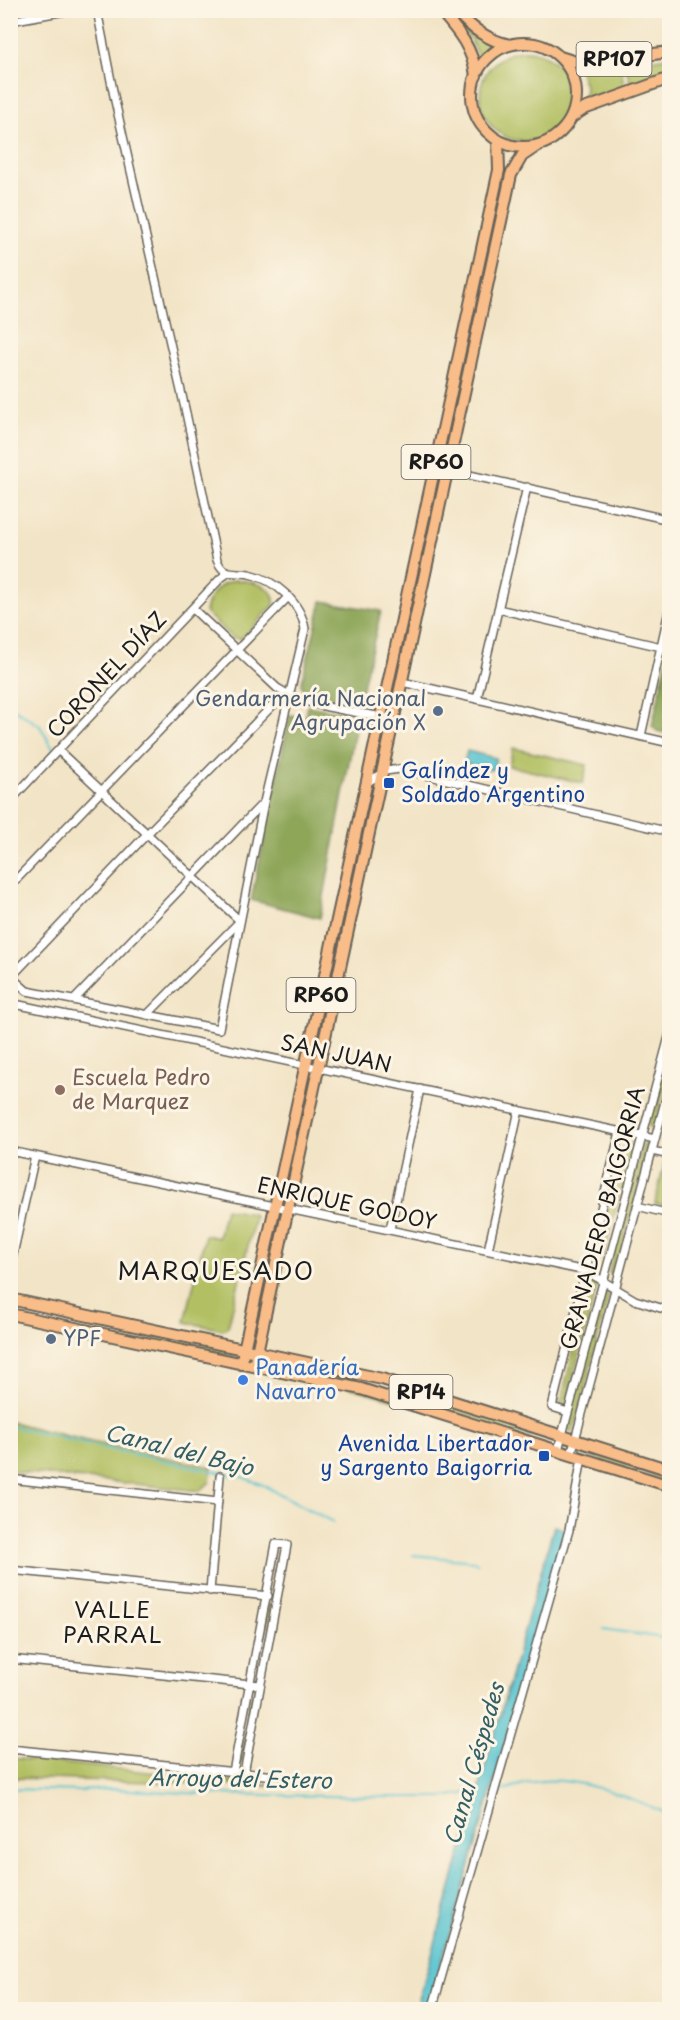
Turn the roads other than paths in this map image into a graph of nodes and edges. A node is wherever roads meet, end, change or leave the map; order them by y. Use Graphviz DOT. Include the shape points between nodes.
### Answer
graph roads {
  1 [pos="71,10"];
  2 [pos="97,10"];
  3 [pos="440,10"];
  4 [pos="455,10"];
  5 [pos="32,14"];
  6 [pos="10,21"];
  7 [pos="511,45"];
  8 [pos="669,52"];
  9 [pos="559,56"];
  10 [pos="476,76"];
  11 [pos="669,78"];
  12 [pos="572,117"];
  13 [pos="498,140"];
  14 [pos="537,146"];
  15 [pos="465,474"];
  16 [pos="527,487"];
  17 [pos="669,520"];
  18 [pos="217,560"];
  19 [pos="228,573"];
  20 [pos="212,588"];
  21 [pos="288,597"];
  22 [pos="669,606"];
  23 [pos="193,609"];
  24 [pos="498,609"];
  25 [pos="660,647"];
  26 [pos="669,649"];
  27 [pos="237,650"];
  28 [pos="402,682"];
  29 [pos="289,695"];
  30 [pos="477,699"];
  31 [pos="381,716"];
  32 [pos="394,719"];
  33 [pos="641,736"];
  34 [pos="669,743"];
  35 [pos="59,751"];
  36 [pos="382,772"];
  37 [pos="367,784"];
  38 [pos="100,790"];
  39 [pos="10,801"];
  40 [pos="264,801"];
  41 [pos="669,832"];
  42 [pos="147,834"];
  43 [pos="192,877"];
  44 [pos="10,886"];
  45 [pos="240,921"];
  46 [pos="11,976"];
  47 [pos="74,1000"];
  48 [pos="10,1003"];
  49 [pos="147,1015"];
  50 [pos="669,1033"];
  51 [pos="306,1064"];
  52 [pos="319,1067"];
  53 [pos="669,1083"];
  54 [pos="420,1089"];
  55 [pos="519,1110"];
  56 [pos="620,1132"];
  57 [pos="642,1137"];
  58 [pos="654,1139"];
  59 [pos="10,1150"];
  60 [pos="651,1151"];
  61 [pos="669,1155"];
  62 [pos="35,1156"];
  63 [pos="276,1206"];
  64 [pos="637,1206"];
  65 [pos="288,1208"];
  66 [pos="669,1214"];
  67 [pos="390,1229"];
  68 [pos="488,1250"];
  69 [pos="10,1268"];
  70 [pos="586,1271"];
  71 [pos="603,1281"];
  72 [pos="615,1289"];
  73 [pos="10,1299"];
  74 [pos="56,1308"];
  75 [pos="669,1311"];
  76 [pos="78,1313"];
  77 [pos="10,1314"];
  78 [pos="52,1323"];
  79 [pos="74,1328"];
  80 [pos="245,1348"];
  81 [pos="257,1351"];
  82 [pos="242,1364"];
  83 [pos="254,1366"];
  84 [pos="568,1412"];
  85 [pos="562,1436"];
  86 [pos="575,1440"];
  87 [pos="558,1450"];
  88 [pos="577,1456"];
  89 [pos="669,1470"];
  90 [pos="220,1476"];
  91 [pos="10,1479"];
  92 [pos="669,1486"];
  93 [pos="218,1502"];
  94 [pos="10,1570"];
  95 [pos="210,1590"];
  96 [pos="266,1596"];
  97 [pos="277,1597"];
  98 [pos="10,1659"];
  99 [pos="250,1684"];
  100 [pos="260,1685"];
  101 [pos="10,1749"];
  102 [pos="233,1772"];
  103 [pos="244,1773"];
  104 [pos="285,1777"];
  105 [pos="432,2010"];
  1 -- 5 [label="street"];
  2 -- 18 [label="street"];
  3 -- 10 [label="main road" via="470,48"];
  4 -- 7 [label="main road" via="483,36"];
  5 -- 6 [label="street"];
  7 -- 9 [label="main road" via="541,46"];
  7 -- 10 [label="main road" via="486,60"];
  8 -- 9 [label="main road, RP107" via="579,63"];
  9 -- 12 [label="main road" via="575,84"];
  10 -- 13 [label="main road" via="472,96 477,117"];
  11 -- 12 [label="main road, RP107"];
  12 -- 14 [label="main road, RP60" via="558,135"];
  13 -- 14 [label="main road" via="517,147"];
  13 -- 31 [label="main road, RP60" via="499,170"];
  14 -- 28 [label="main road, RP60" via="522,156 511,175"];
  15 -- 16 [label="street"];
  16 -- 17 [label="street"];
  16 -- 24 [label="street"];
  18 -- 19 [label="street"];
  18 -- 20 [label="street"];
  19 -- 20 [label="street, CORONEL DÍAZ"];
  19 -- 21 [label="street" via="258,577"];
  20 -- 23 [label="street, CORONEL DÍAZ"];
  21 -- 27 [label="street"];
  21 -- 29 [label="street" via="301,613 305,629"];
  22 -- 25 [label="street"];
  23 -- 27 [label="street"];
  23 -- 35 [label="street, CORONEL DÍAZ"];
  24 -- 25 [label="street"];
  24 -- 30 [label="street"];
  25 -- 26 [label="street"];
  25 -- 33 [label="street"];
  27 -- 29 [label="street"];
  27 -- 38 [label="street"];
  28 -- 30 [label="street"];
  28 -- 32 [label="main road, RP60"];
  29 -- 31 [label="street"];
  29 -- 40 [label="street"];
  29 -- 42 [label="street" via="273,705"];
  30 -- 33 [label="street"];
  31 -- 32 [label="street"];
  31 -- 37 [label="main road, RP60"];
  32 -- 36 [label="main road, RP60"];
  33 -- 34 [label="street"];
  35 -- 38 [label="street"];
  35 -- 39 [label="street, CORONEL DÍAZ"];
  36 -- 37 [label="street"];
  36 -- 41 [label="street" via="404,770"];
  36 -- 52 [label="main road, RP60"];
  37 -- 51 [label="main road, RP60"];
  38 -- 42 [label="street"];
  38 -- 44 [label="street"];
  40 -- 43 [label="street"];
  40 -- 45 [label="street"];
  42 -- 43 [label="street"];
  42 -- 46 [label="street"];
  43 -- 45 [label="street"];
  43 -- 47 [label="street"];
  45 -- 49 [label="street"];
  45 -- 49 [label="street" via="219,1029"];
  46 -- 47 [label="street" via="27,991"];
  47 -- 49 [label="street"];
  48 -- 51 [label="street, SAN JUAN"];
  50 -- 57 [label="street, GRANADERO BAIGORRIA"];
  51 -- 52 [label="street, SAN JUAN"];
  51 -- 63 [label="main road, RP60"];
  52 -- 54 [label="street, SAN JUAN"];
  52 -- 65 [label="main road, RP60"];
  53 -- 58 [label="street, GRANADERO BAIGORRIA"];
  54 -- 55 [label="street, SAN JUAN"];
  54 -- 67 [label="street"];
  55 -- 56 [label="street, SAN JUAN"];
  55 -- 68 [label="street"];
  56 -- 57 [label="street, SAN JUAN"];
  56 -- 70 [label="street, GRANADERO BAIGORRIA"];
  57 -- 58 [label="street, SAN JUAN"];
  57 -- 71 [label="street, GRANADERO BAIGORRIA"];
  58 -- 60 [label="street, GRANADERO BAIGORRIA"];
  59 -- 62 [label="street, ENRIQUE GODOY"];
  60 -- 61 [label="street, GRANADERO BAIGORRIA"];
  60 -- 64 [label="street, GRANADERO BAIGORRIA"];
  62 -- 63 [label="street, ENRIQUE GODOY"];
  62 -- 69 [label="street"];
  63 -- 65 [label="street, ENRIQUE GODOY"];
  63 -- 80 [label="main road, RP60"];
  64 -- 66 [label="street, GRANADERO BAIGORRIA"];
  64 -- 72 [label="street, GRANADERO BAIGORRIA"];
  65 -- 67 [label="street, ENRIQUE GODOY"];
  65 -- 81 [label="main road, RP60"];
  67 -- 68 [label="street, ENRIQUE GODOY"];
  68 -- 70 [label="street, ENRIQUE GODOY"];
  70 -- 71 [label="street, ENRIQUE GODOY"];
  70 -- 84 [label="street, GRANADERO BAIGORRIA" via="552,1407"];
  71 -- 72 [label="street, ENRIQUE GODOY"];
  71 -- 84 [label="street, GRANADERO BAIGORRIA"];
  72 -- 75 [label="street, ENRIQUE GODOY" via="634,1300"];
  72 -- 86 [label="street, GRANADERO BAIGORRIA"];
  73 -- 74 [label="main road, RP14"];
  74 -- 76 [label="main road, RP14"];
  74 -- 78 [label="main road"];
  76 -- 79 [label="main road"];
  76 -- 80 [label="main road, RP14"];
  77 -- 78 [label="main road, RP14"];
  78 -- 79 [label="main road, RP14"];
  79 -- 82 [label="main road, RP14"];
  80 -- 81 [label="main road, RP14"];
  80 -- 82 [label="main road, RP60"];
  81 -- 83 [label="main road, RP60"];
  81 -- 85 [label="main road, RP14" via="382,1379"];
  82 -- 83 [label="main road, RP14"];
  83 -- 87 [label="main road, RP14" via="371,1391"];
  84 -- 85 [label="street, GRANADERO BAIGORRIA"];
  85 -- 86 [label="main road, RP14"];
  85 -- 87 [label="street, GRANADERO BAIGORRIA"];
  86 -- 88 [label="street, GRANADERO BAIGORRIA"];
  86 -- 89 [label="main road, RP14"];
  87 -- 88 [label="main road, RP14"];
  88 -- 92 [label="main road, RP14"];
  88 -- 105 [label="street, GRANADERO BAIGORRIA" via="569,1530"];
  90 -- 93 [label="street"];
  91 -- 93 [label="street"];
  93 -- 95 [label="street"];
  94 -- 95 [label="street"];
  95 -- 96 [label="street"];
  96 -- 97 [label="street"];
  96 -- 97 [label="street" via="276,1544 286,1545"];
  96 -- 99 [label="street"];
  97 -- 100 [label="street"];
  98 -- 99 [label="street"];
  99 -- 100 [label="street"];
  99 -- 102 [label="street"];
  100 -- 103 [label="street"];
  101 -- 102 [label="street"];
  102 -- 103 [label="street"];
  103 -- 104 [label="street"];
}
